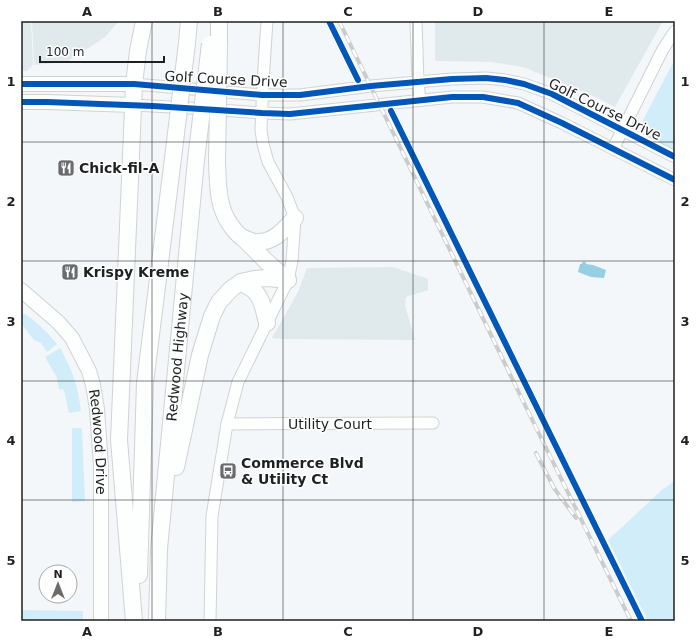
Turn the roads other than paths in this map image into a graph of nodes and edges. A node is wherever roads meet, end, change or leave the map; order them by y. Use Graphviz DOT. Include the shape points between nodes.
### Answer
graph roads {
  1 [pos="144,21"];
  2 [pos="189,21"];
  3 [pos="214,21"];
  4 [pos="219,21"];
  5 [pos="267,21"];
  6 [pos="416,21"];
  7 [pos="675,31"];
  8 [pos="215,45"];
  9 [pos="418,82"];
  10 [pos="21,84"];
  11 [pos="134,84"];
  12 [pos="262,95"];
  13 [pos="420,100"];
  14 [pos="21,102"];
  15 [pos="133,105"];
  16 [pos="262,113"];
  17 [pos="623,130"];
  18 [pos="613,149"];
  19 [pos="675,157"];
  20 [pos="675,180"];
  21 [pos="295,218"];
  22 [pos="242,238"];
  23 [pos="288,280"];
  24 [pos="241,282"];
  25 [pos="21,291"];
  26 [pos="267,323"];
  27 [pos="433,423"];
  28 [pos="227,424"];
  29 [pos="159,549"];
  30 [pos="101,621"];
  31 [pos="134,621"];
  32 [pos="138,621"];
  33 [pos="157,621"];
  34 [pos="210,621"];
  1 -- 11 [label="highway"];
  2 -- 32 [label="highway, Redwood Highway, bridge" via="144,383"];
  3 -- 8 [label="highway, Redwood Highway"];
  4 -- 8 [label="highway"];
  5 -- 12 [label="street"];
  6 -- 9 [label="street"];
  7 -- 17 [label="street" via="663,49"];
  8 -- 22 [label="highway, bridge" via="218,187 221,206 228,222"];
  8 -- 29 [label="highway, Redwood Highway, bridge" via="196,160"];
  9 -- 12 [label="street, Golf Course Drive" via="300,95"];
  9 -- 13 [label="street"];
  9 -- 17 [label="street, Golf Course Drive" via="486,78 524,84 552,94"];
  10 -- 11 [label="main road, Golf Course Drive"];
  11 -- 12 [label="street, Golf Course Drive"];
  11 -- 15 [label="highway"];
  12 -- 16 [label="street"];
  13 -- 16 [label="street" via="290,114"];
  13 -- 18 [label="street" via="483,97 518,103"];
  14 -- 15 [label="main road"];
  15 -- 16 [label="street"];
  15 -- 31 [label="highway" via="119,440"];
  16 -- 21 [label="street" via="261,130 268,162"];
  17 -- 18 [label="street"];
  17 -- 19 [label="street, Golf Course Drive"];
  18 -- 20 [label="street"];
  21 -- 22 [label="highway" via="278,236 270,240 257,243"];
  21 -- 23 [label="street"];
  22 -- 23 [label="highway"];
  23 -- 24 [label="highway" via="268,278"];
  23 -- 26 [label="street"];
  24 -- 26 [label="highway" via="259,296"];
  24 -- 29 [label="highway" via="219,302 212,316 199,362"];
  25 -- 30 [label="main road, Redwood Drive" via="58,322 72,338 89,371 93,385 101,466"];
  26 -- 28 [label="street" via="238,382"];
  27 -- 28 [label="street, Utility Court"];
  28 -- 34 [label="street" via="212,516"];
  29 -- 33 [label="highway, Redwood Highway"];
}
